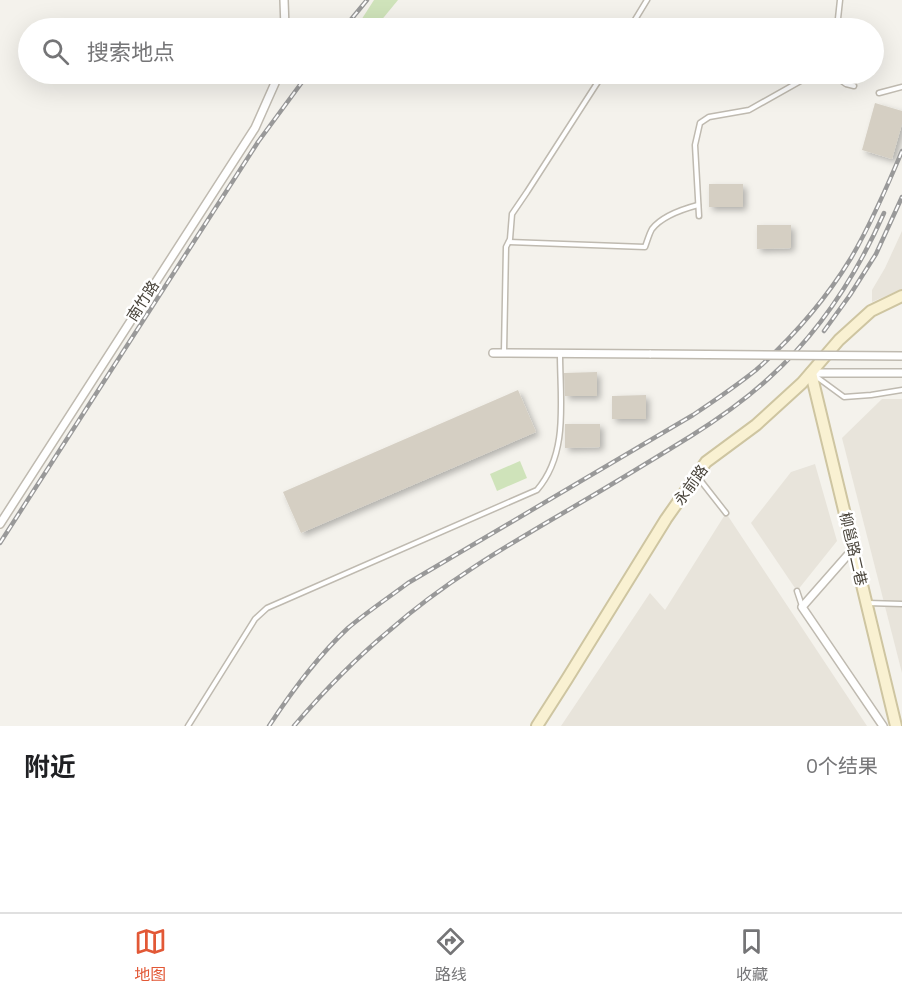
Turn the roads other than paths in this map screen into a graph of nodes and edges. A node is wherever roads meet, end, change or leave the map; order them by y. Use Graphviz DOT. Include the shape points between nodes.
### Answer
graph roads {
  1 [pos="284,0"];
  2 [pos="647,0"];
  3 [pos="840,0"];
  4 [pos="285,18"];
  5 [pos="636,18"];
  6 [pos="838,18"];
  7 [pos="274,84"];
  8 [pos="596,84"];
  9 [pos="795,84"];
  10 [pos="846,84"];
  11 [pos="854,86"];
  12 [pos="902,87"];
  13 [pos="879,93"];
  14 [pos="698,205"];
  15 [pos="699,216"];
  16 [pos="509,242"];
  17 [pos="902,296"];
  18 [pos="493,353"];
  19 [pos="504,353"];
  20 [pos="560,353"];
  21 [pos="902,356"];
  22 [pos="811,373"];
  23 [pos="902,373"];
  24 [pos="902,390"];
  25 [pos="697,475"];
  26 [pos="726,513"];
  27 [pos="0,524"];
  28 [pos="853,549"];
  29 [pos="797,591"];
  30 [pos="866,603"];
  31 [pos="902,604"];
  32 [pos="802,606"];
  33 [pos="188,726"];
  34 [pos="537,726"];
  35 [pos="883,726"];
  36 [pos="896,726"];
  1 -- 4 [label="street"];
  2 -- 5 [label="lane"];
  3 -- 6 [label="lane"];
  7 -- 27 [label="street, 南竹路" via="255,128"];
  8 -- 16 [label="lane" via="512,214"];
  9 -- 14 [label="lane" via="749,110 709,117 700,123 695,145"];
  10 -- 11 [label="lane"];
  12 -- 13 [label="lane"];
  14 -- 15 [label="lane"];
  14 -- 16 [label="lane" via="665,218 652,230 645,247"];
  16 -- 19 [label="lane"];
  17 -- 22 [label="street, 永前路" via="871,311"];
  18 -- 19 [label="street"];
  19 -- 20 [label="street"];
  20 -- 21 [label="street, bridge"];
  20 -- 33 [label="lane" via="561,428 555,458 537,490 267,608 255,619"];
  22 -- 23 [label="street"];
  22 -- 24 [label="lane" via="844,397"];
  22 -- 25 [label="street, 永前路" via="756,425 706,462"];
  22 -- 28 [label="street, 柳邕路二巷"];
  25 -- 26 [label="lane"];
  25 -- 34 [label="street, 永前路"];
  28 -- 30 [label="street, 柳邕路二巷"];
  28 -- 32 [label="street"];
  29 -- 32 [label="lane"];
  30 -- 31 [label="lane"];
  30 -- 36 [label="street, 柳邕路二巷"];
  32 -- 35 [label="street"];
}
